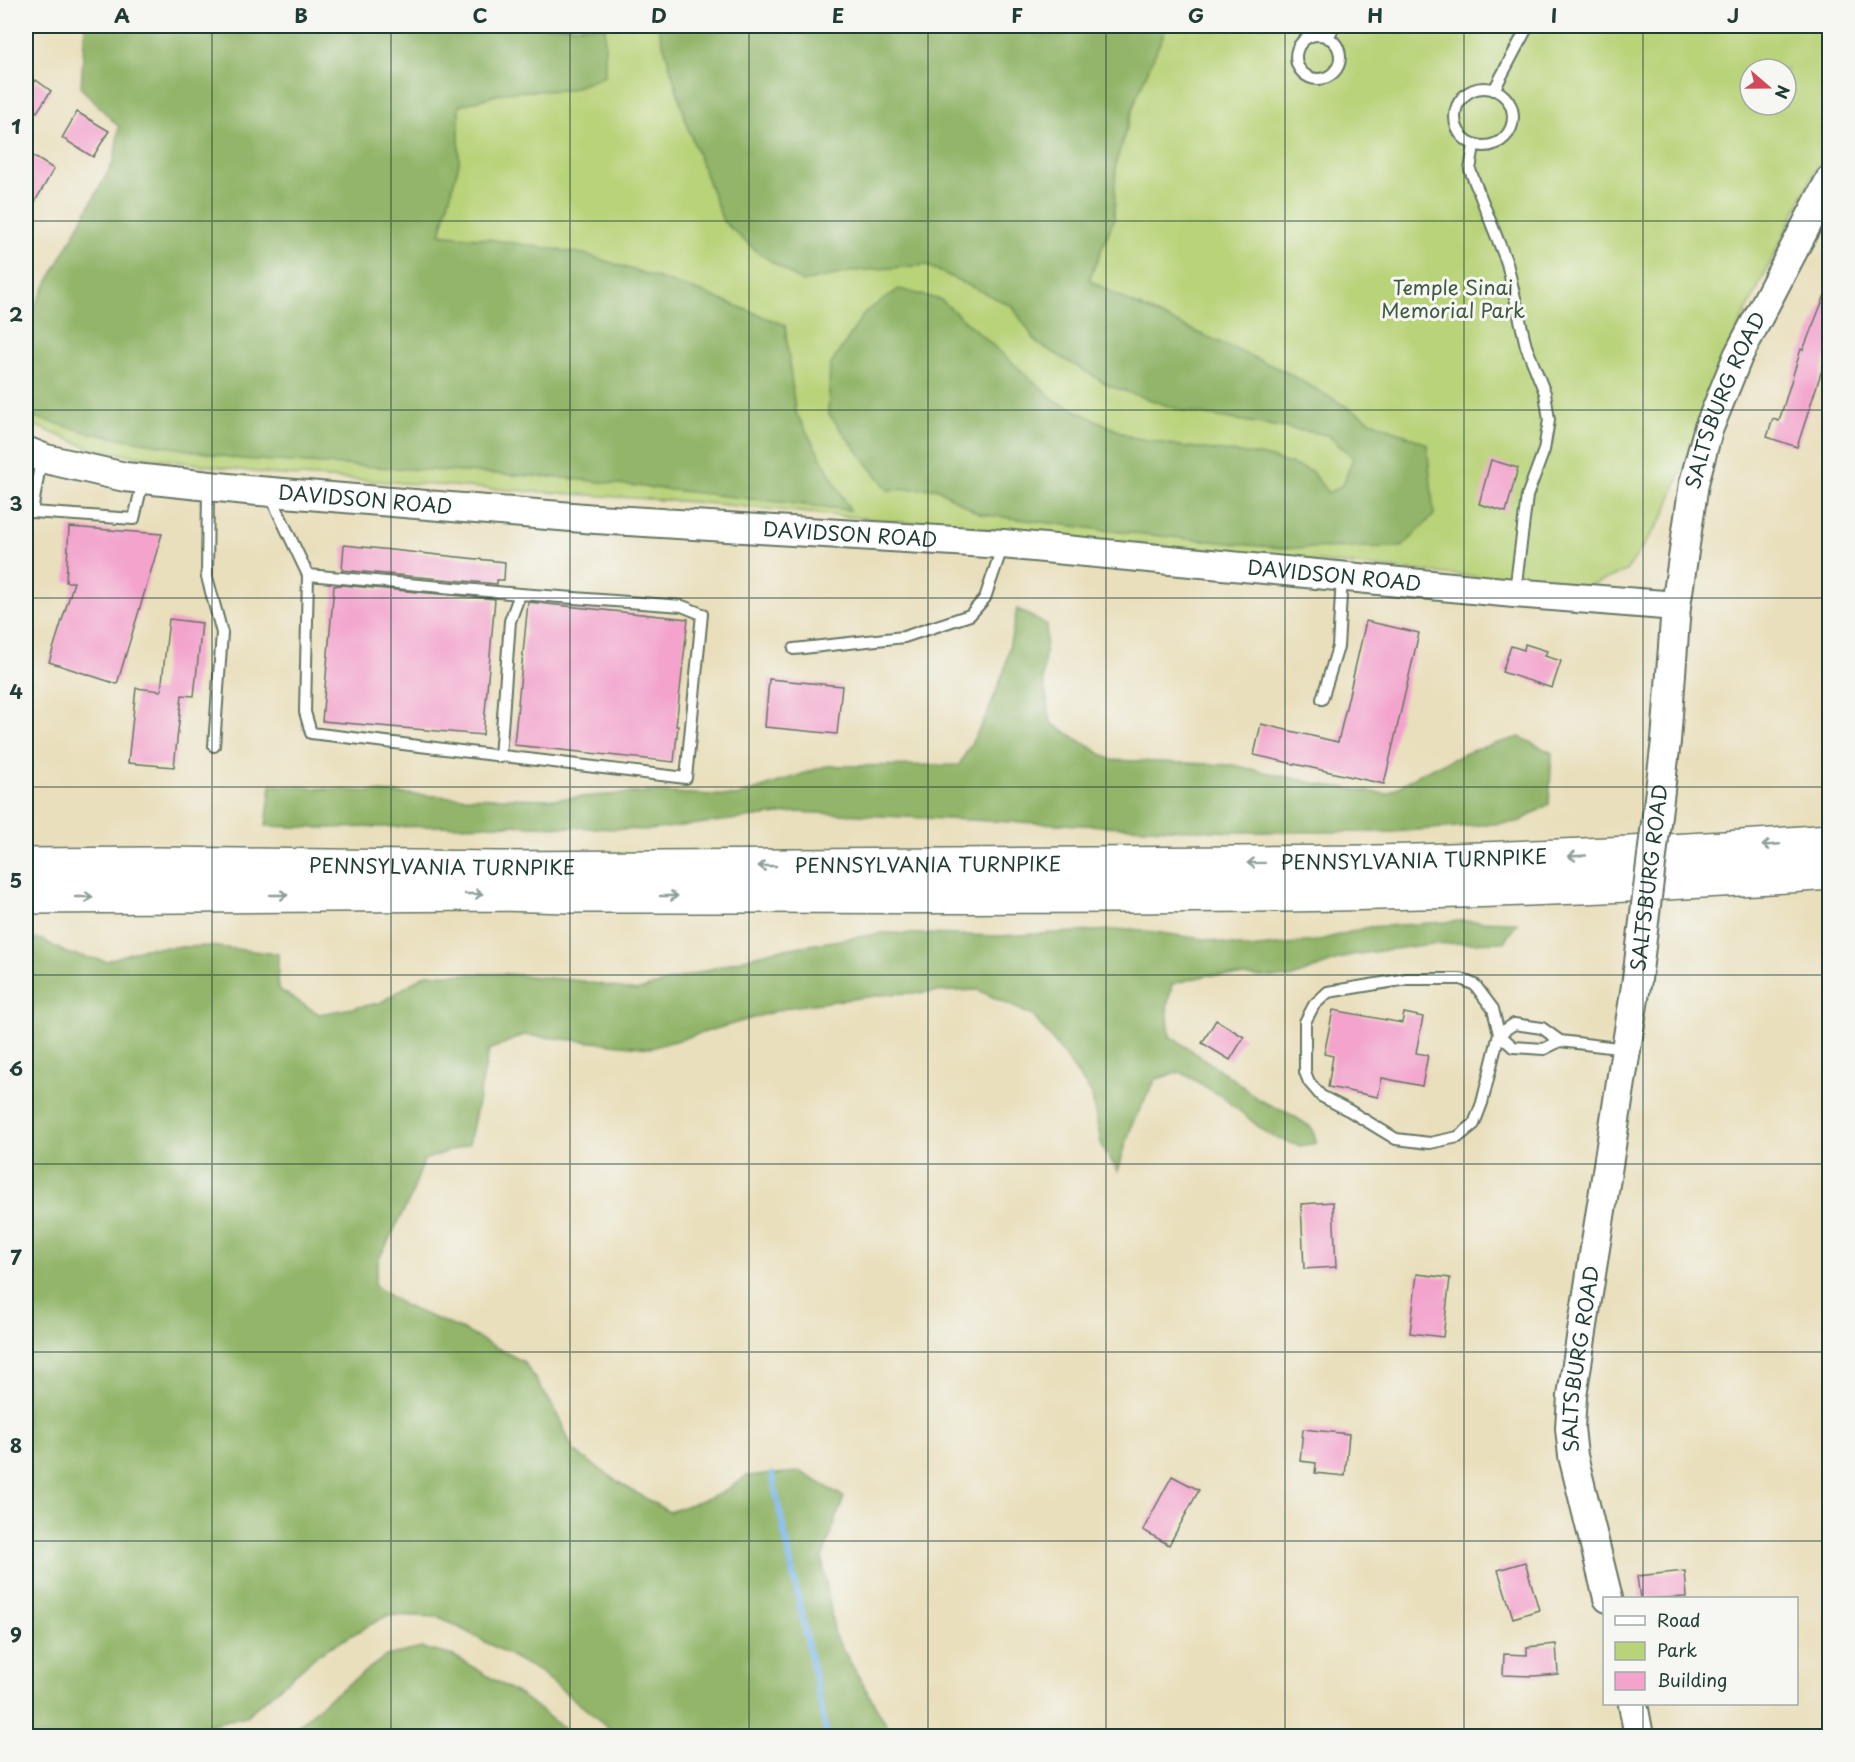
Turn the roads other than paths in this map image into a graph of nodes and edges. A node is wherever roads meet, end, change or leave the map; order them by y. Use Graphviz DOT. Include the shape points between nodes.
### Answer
graph roads {
  1 [pos="1334,26"];
  2 [pos="1528,26"];
  3 [pos="1328,38"];
  4 [pos="1494,90"];
  5 [pos="1474,145"];
  6 [pos="1830,180"];
  7 [pos="33,454"];
  8 [pos="144,480"];
  9 [pos="208,486"];
  10 [pos="269,492"];
  11 [pos="1003,544"];
  12 [pos="308,574"];
  13 [pos="1342,576"];
  14 [pos="1514,593"];
  15 [pos="520,594"];
  16 [pos="1676,606"];
  17 [pos="794,649"];
  18 [pos="1322,699"];
  19 [pos="214,746"];
  20 [pos="500,757"];
  21 [pos="1830,841"];
  22 [pos="26,865"];
  23 [pos="1830,873"];
  24 [pos="26,897"];
  25 [pos="1499,1034"];
  26 [pos="1560,1041"];
  27 [pos="1626,1049"];
  28 [pos="1608,1597"];
  29 [pos="1633,1705"];
  30 [pos="1639,1737"];
  1 -- 3 [label="lane"];
  2 -- 4 [label="lane"];
  3 -- 3 [label="lane" via="1311,36 1298,48 1297,64 1308,77 1324,78 1337,67 1338,50"];
  4 -- 5 [label="lane" via="1510,106 1511,128 1496,144"];
  4 -- 5 [label="lane" via="1472,91 1457,107 1458,129"];
  5 -- 14 [label="lane" via="1470,170 1507,263 1526,346 1545,393 1549,420 1544,450 1527,496"];
  6 -- 16 [label="street, SALTSBURG ROAD" via="1738,356 1708,430 1694,483"];
  7 -- 8 [label="street, DAVIDSON ROAD"];
  7 -- 8 [label="lane" via="32,512 134,519"];
  8 -- 9 [label="street, DAVIDSON ROAD"];
  9 -- 10 [label="street, DAVIDSON ROAD"];
  9 -- 19 [label="lane" via="207,577 222,633"];
  10 -- 11 [label="street, DAVIDSON ROAD" via="596,519"];
  10 -- 12 [label="lane"];
  11 -- 13 [label="street, DAVIDSON ROAD"];
  11 -- 17 [label="lane" via="985,598 970,615 904,637"];
  12 -- 15 [label="lane"];
  12 -- 20 [label="lane" via="305,712 311,733"];
  13 -- 14 [label="street, DAVIDSON ROAD"];
  13 -- 18 [label="lane" via="1338,647"];
  14 -- 16 [label="street, DAVIDSON ROAD"];
  15 -- 20 [label="lane" via="510,621"];
  15 -- 20 [label="lane" via="682,606 702,614 686,778"];
  16 -- 27 [label="street, SALTSBURG ROAD, bridge" via="1666,741"];
  21 -- 22 [label="highway, PENNSYLVANIA TURNPIKE, one-way" via="1516,859 1376,862 499,868"];
  24 -- 23 [label="highway, PENNSYLVANIA TURNPIKE, one-way" via="1370,894 1705,882"];
  25 -- 25 [label="lane" via="1474,1124 1458,1137 1430,1143 1396,1139 1321,1096 1305,1072 1305,1022 1314,1005 1328,992 1407,979 1461,979 1475,985 1493,1009"];
  25 -- 26 [label="lane" via="1513,1047 1544,1049"];
  25 -- 26 [label="lane" via="1514,1024 1542,1028"];
  26 -- 27 [label="lane"];
  27 -- 28 [label="street, SALTSBURG ROAD" via="1570,1428 1573,1456"];
  29 -- 30 [label="street"];
}
